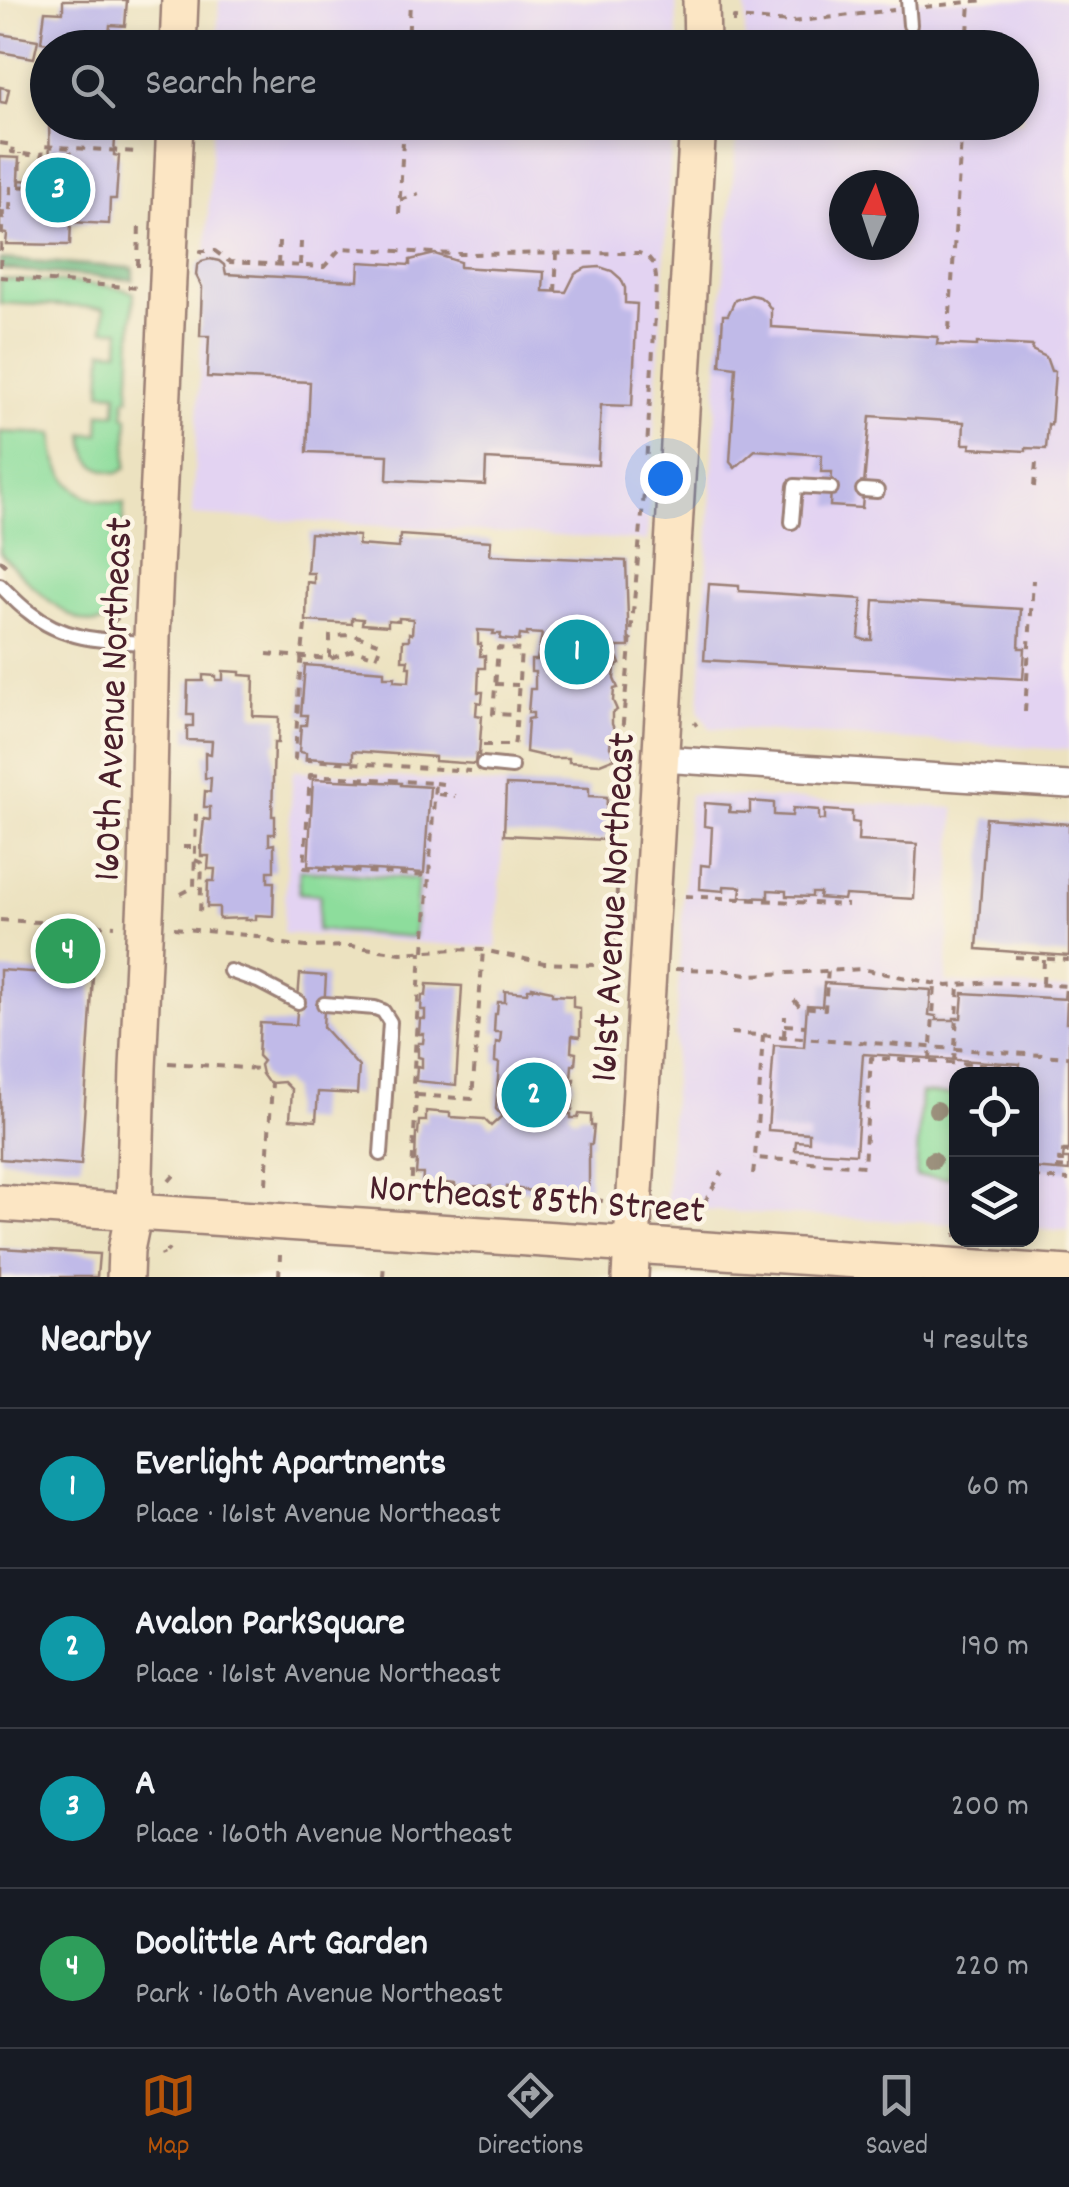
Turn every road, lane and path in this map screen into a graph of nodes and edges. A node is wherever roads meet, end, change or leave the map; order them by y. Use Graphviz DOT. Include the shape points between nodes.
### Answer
graph roads {
  1 [pos="180,0"];
  2 [pos="410,0"];
  3 [pos="701,0"];
  4 [pos="908,0"];
  5 [pos="984,0"];
  6 [pos="970,2"];
  7 [pos="925,7"];
  8 [pos="894,10"];
  9 [pos="734,23"];
  10 [pos="910,25"];
  11 [pos="179,30"];
  12 [pos="409,30"];
  13 [pos="702,30"];
  14 [pos="968,30"];
  15 [pos="174,140"];
  16 [pos="403,140"];
  17 [pos="697,140"];
  18 [pos="961,140"];
  19 [pos="0,143"];
  20 [pos="144,143"];
  21 [pos="70,148"];
  22 [pos="138,152"];
  23 [pos="20,153"];
  24 [pos="143,160"];
  25 [pos="20,186"];
  26 [pos="419,194"];
  27 [pos="400,200"];
  28 [pos="140,213"];
  29 [pos="399,214"];
  30 [pos="279,242"];
  31 [pos="300,242"];
  32 [pos="200,254"];
  33 [pos="557,254"];
  34 [pos="278,264"];
  35 [pos="300,265"];
  36 [pos="0,267"];
  37 [pos="138,270"];
  38 [pos="0,277"];
  39 [pos="138,288"];
  40 [pos="555,292"];
  41 [pos="949,330"];
  42 [pos="1036,462"];
  43 [pos="831,488"];
  44 [pos="1034,488"];
  45 [pos="792,522"];
  46 [pos="0,560"];
  47 [pos="19,577"];
  48 [pos="1033,580"];
  49 [pos="0,584"];
  50 [pos="122,604"];
  51 [pos="305,625"];
  52 [pos="108,626"];
  53 [pos="152,643"];
  54 [pos="267,654"];
  55 [pos="303,656"];
  56 [pos="330,658"];
  57 [pos="496,684"];
  58 [pos="518,685"];
  59 [pos="1025,712"];
  60 [pos="516,715"];
  61 [pos="623,722"];
  62 [pos="634,723"];
  63 [pos="484,744"];
  64 [pos="661,759"];
  65 [pos="482,764"];
  66 [pos="512,766"];
  67 [pos="460,770"];
  68 [pos="435,783"];
  69 [pos="1069,785"];
  70 [pos="454,796"];
  71 [pos="196,813"];
  72 [pos="183,847"];
  73 [pos="198,848"];
  74 [pos="195,860"];
  75 [pos="429,876"];
  76 [pos="182,894"];
  77 [pos="686,896"];
  78 [pos="848,905"];
  79 [pos="200,914"];
  80 [pos="0,920"];
  81 [pos="115,926"];
  82 [pos="171,928"];
  83 [pos="483,950"];
  84 [pos="423,951"];
  85 [pos="1015,957"];
  86 [pos="1044,958"];
  87 [pos="1069,960"];
  88 [pos="828,969"];
  89 [pos="681,970"];
  90 [pos="230,971"];
  91 [pos="1043,984"];
  92 [pos="935,985"];
  93 [pos="959,986"];
  94 [pos="1068,986"];
  95 [pos="1065,998"];
  96 [pos="794,1000"];
  97 [pos="298,1002"];
  98 [pos="324,1004"];
  99 [pos="785,1016"];
  100 [pos="785,1025"];
  101 [pos="806,1026"];
  102 [pos="731,1033"];
  103 [pos="763,1035"];
  104 [pos="784,1036"];
  105 [pos="930,1047"];
  106 [pos="955,1048"];
  107 [pos="1069,1057"];
  108 [pos="168,1062"];
  109 [pos="930,1062"];
  110 [pos="954,1063"];
  111 [pos="1012,1067"];
  112 [pos="261,1069"];
  113 [pos="272,1083"];
  114 [pos="416,1095"];
  115 [pos="1069,1152"];
  116 [pos="382,1154"];
  117 [pos="755,1158"];
  118 [pos="1069,1165"];
  119 [pos="1056,1168"];
  120 [pos="722,1172"];
  121 [pos="170,1173"];
  122 [pos="754,1174"];
  123 [pos="1039,1178"];
  124 [pos="1069,1180"];
  125 [pos="170,1181"];
  126 [pos="266,1184"];
  127 [pos="411,1195"];
  128 [pos="595,1200"];
  129 [pos="603,1201"];
  130 [pos="0,1203"];
  131 [pos="134,1211"];
  132 [pos="696,1218"];
  133 [pos="280,1255"];
  134 [pos="631,1261"];
  135 [pos="384,1263"];
  136 [pos="920,1270"];
  137 [pos="1069,1274"];
  138 [pos="125,1277"];
  139 [pos="279,1277"];
  140 [pos="383,1277"];
  1 -- 11 [label="street"];
  2 -- 12 [label="path"];
  3 -- 13 [label="street"];
  4 -- 10 [label="lane"];
  5 -- 6 [label="path"];
  6 -- 7 [label="path"];
  6 -- 14 [label="path"];
  8 -- 9 [label="path"];
  15 -- 53 [label="street, 160th Avenue Northeast"];
  16 -- 27 [label="path"];
  17 -- 64 [label="street, 161st Avenue Northeast"];
  18 -- 41 [label="path"];
  19 -- 23 [label="path"];
  20 -- 24 [label="path"];
  21 -- 22 [label="path"];
  21 -- 23 [label="path" via="44,146 42,157"];
  21 -- 25 [label="path" via="68,189"];
  23 -- 25 [label="path"];
  25 -- 36 [label="path" via="11,186 10,211 2,211"];
  26 -- 27 [label="path"];
  27 -- 29 [label="path"];
  28 -- 37 [label="path"];
  30 -- 34 [label="path"];
  31 -- 35 [label="path"];
  32 -- 34 [label="path"];
  33 -- 35 [label="path" via="342,248 324,267"];
  33 -- 40 [label="path"];
  33 -- 61 [label="path" via="639,253 654,259 645,482"];
  34 -- 35 [label="path"];
  38 -- 39 [label="path"];
  42 -- 44 [label="path"];
  43 -- 45 [label="lane" via="794,486"];
  46 -- 47 [label="path"];
  48 -- 59 [label="path"];
  49 -- 53 [label="lane" via="61,632"];
  50 -- 52 [label="path"];
  51 -- 55 [label="path"];
  53 -- 131 [label="street, 160th Avenue Northeast"];
  54 -- 55 [label="path"];
  55 -- 56 [label="path"];
  55 -- 67 [label="path" via="295,759"];
  56 -- 56 [label="path" via="330,636 381,644 376,657 355,650"];
  57 -- 58 [label="path"];
  57 -- 58 [label="path" via="498,648 521,650"];
  57 -- 60 [label="path" via="493,714"];
  58 -- 60 [label="path"];
  60 -- 63 [label="path" via="514,745"];
  61 -- 62 [label="path"];
  61 -- 83 [label="path" via="612,841 618,852 613,966 544,964"];
  64 -- 69 [label="street"];
  64 -- 134 [label="street, 161st Avenue Northeast"];
  65 -- 66 [label="lane"];
  68 -- 70 [label="path" via="444,784 440,795"];
  68 -- 75 [label="path"];
  68 -- 75 [label="path" via="310,775 304,868"];
  71 -- 73 [label="path"];
  72 -- 73 [label="path"];
  73 -- 74 [label="path"];
  74 -- 76 [label="path" via="194,887"];
  74 -- 79 [label="path" via="202,863"];
  75 -- 84 [label="path"];
  77 -- 78 [label="path"];
  80 -- 81 [label="path"];
  82 -- 84 [label="path" via="306,947"];
  83 -- 84 [label="path"];
  83 -- 114 [label="path" via="472,1099"];
  84 -- 114 [label="path"];
  85 -- 86 [label="path"];
  86 -- 87 [label="path"];
  86 -- 91 [label="path"];
  88 -- 89 [label="path" via="752,975"];
  88 -- 92 [label="path" via="862,969"];
  88 -- 96 [label="path" via="826,1009 800,1007"];
  90 -- 97 [label="lane"];
  91 -- 93 [label="path"];
  91 -- 94 [label="path"];
  92 -- 93 [label="path"];
  92 -- 105 [label="path"];
  93 -- 106 [label="path"];
  94 -- 95 [label="path"];
  98 -- 116 [label="lane" via="375,1008 390,1022"];
  99 -- 100 [label="path"];
  100 -- 101 [label="path"];
  100 -- 104 [label="path"];
  102 -- 103 [label="path"];
  103 -- 104 [label="path"];
  103 -- 117 [label="path"];
  104 -- 105 [label="path"];
  105 -- 106 [label="path"];
  105 -- 109 [label="path"];
  106 -- 107 [label="path"];
  106 -- 110 [label="path"];
  108 -- 112 [label="path"];
  109 -- 110 [label="path"];
  109 -- 117 [label="path" via="872,1058 864,1166"];
  110 -- 111 [label="path"];
  113 -- 126 [label="path"];
  114 -- 127 [label="path"];
  115 -- 118 [label="path" via="1060,1151 1059,1161"];
  117 -- 122 [label="path"];
  118 -- 119 [label="path"];
  120 -- 132 [label="path"];
  121 -- 125 [label="path"];
  123 -- 124 [label="path"];
  128 -- 129 [label="path"];
  130 -- 131 [label="street, Northeast 85th Street"];
  131 -- 134 [label="street, Northeast 85th Street"];
  131 -- 138 [label="street, 160th Avenue Northeast"];
  133 -- 139 [label="path"];
  134 -- 136 [label="street, Northeast 85th Street"];
  135 -- 140 [label="path"];
  136 -- 137 [label="street, Northeast 85th Street"];
}
